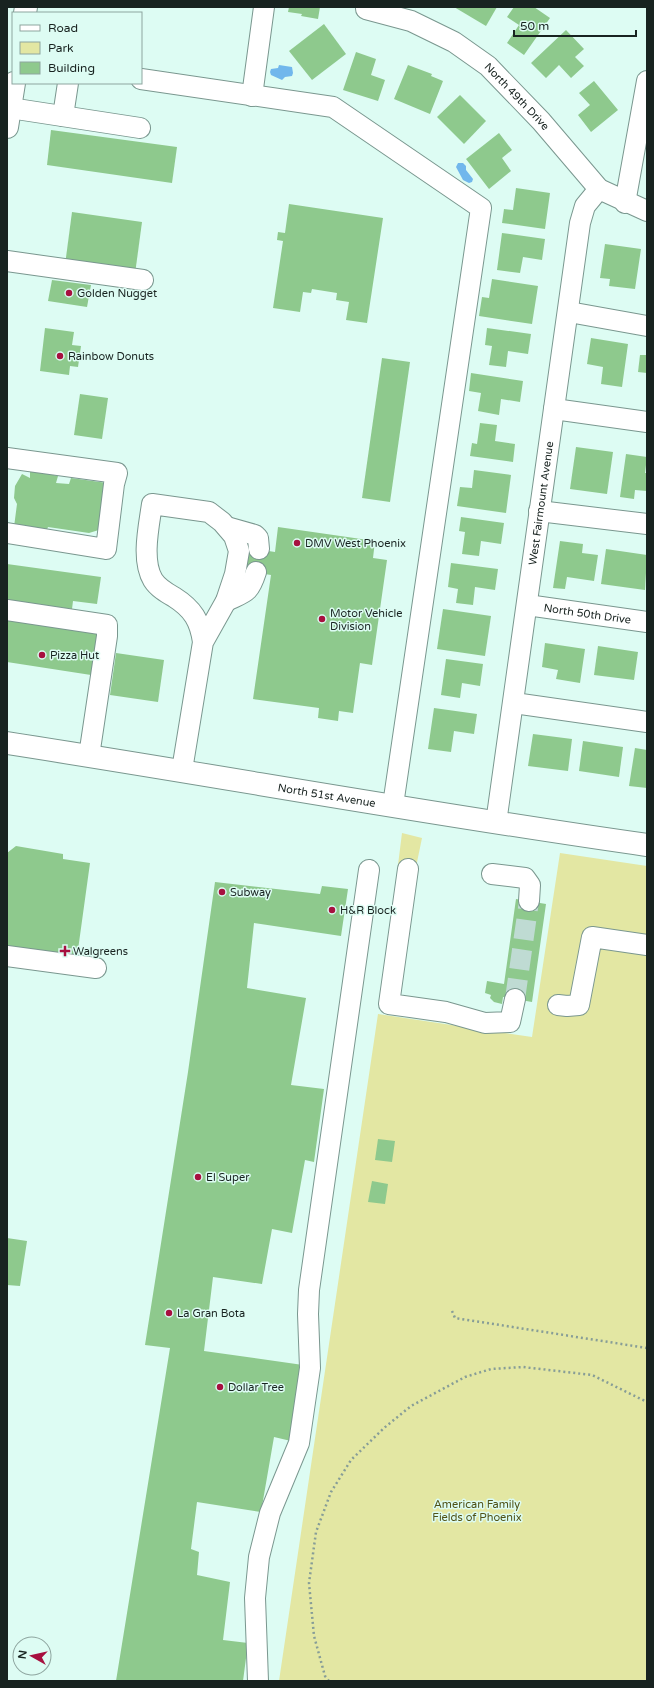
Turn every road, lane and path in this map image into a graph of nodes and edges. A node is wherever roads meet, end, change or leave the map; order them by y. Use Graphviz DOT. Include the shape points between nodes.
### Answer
graph roads {
  1 [pos="264,7"];
  2 [pos="366,8"];
  3 [pos="142,79"];
  4 [pos="647,81"];
  5 [pos="14,84"];
  6 [pos="68,84"];
  7 [pos="252,96"];
  8 [pos="63,116"];
  9 [pos="8,118"];
  10 [pos="140,128"];
  11 [pos="599,189"];
  12 [pos="625,203"];
  13 [pos="647,211"];
  14 [pos="7,261"];
  15 [pos="143,280"];
  16 [pos="569,312"];
  17 [pos="647,326"];
  18 [pos="554,409"];
  19 [pos="647,422"];
  20 [pos="7,458"];
  21 [pos="539,511"];
  22 [pos="647,524"];
  23 [pos="227,527"];
  24 [pos="7,533"];
  25 [pos="259,549"];
  26 [pos="256,572"];
  27 [pos="226,601"];
  28 [pos="527,605"];
  29 [pos="7,610"];
  30 [pos="647,622"];
  31 [pos="203,642"];
  32 [pos="514,704"];
  33 [pos="647,722"];
  34 [pos="7,743"];
  35 [pos="89,756"];
  36 [pos="182,770"];
  37 [pos="393,805"];
  38 [pos="496,822"];
  39 [pos="647,845"];
  40 [pos="408,869"];
  41 [pos="369,870"];
  42 [pos="492,874"];
  43 [pos="530,901"];
  44 [pos="647,945"];
  45 [pos="7,956"];
  46 [pos="96,968"];
  47 [pos="515,999"];
  48 [pos="558,1005"];
  49 [pos="452,1311"];
  50 [pos="647,1348"];
  51 [pos="647,1402"];
  52 [pos="258,1681"];
  53 [pos="329,1681"];
  1 -- 7 [label="street"];
  2 -- 11 [label="street, North 49th Drive" via="411,21 454,42 488,66 541,121"];
  3 -- 7 [label="street"];
  4 -- 12 [label="street"];
  5 -- 9 [label="main road"];
  6 -- 8 [label="street"];
  7 -- 37 [label="street" via="333,107 481,208"];
  8 -- 9 [label="street"];
  8 -- 10 [label="street"];
  11 -- 12 [label="street, North 49th Drive"];
  11 -- 16 [label="street, West Fairmount Avenue" via="584,206"];
  12 -- 13 [label="street, North 49th Drive"];
  14 -- 15 [label="street"];
  16 -- 17 [label="street"];
  16 -- 18 [label="street, West Fairmount Avenue"];
  18 -- 19 [label="street"];
  18 -- 21 [label="street, West Fairmount Avenue"];
  20 -- 24 [label="street" via="117,473 106,549"];
  21 -- 22 [label="street"];
  21 -- 28 [label="street, West Fairmount Avenue"];
  23 -- 25 [label="street" via="255,535 258,538"];
  23 -- 27 [label="street" via="240,551"];
  23 -- 31 [label="street" via="208,512 152,504 147,557 153,580 192,612 200,626"];
  26 -- 27 [label="street" via="246,593"];
  27 -- 31 [label="street"];
  28 -- 30 [label="street, North 50th Drive"];
  28 -- 32 [label="street, West Fairmount Avenue"];
  29 -- 35 [label="street" via="106,624 107,636"];
  31 -- 36 [label="street"];
  32 -- 33 [label="street"];
  32 -- 38 [label="street, West Fairmount Avenue"];
  34 -- 35 [label="main road, North 51st Avenue"];
  35 -- 36 [label="main road, North 51st Avenue"];
  36 -- 37 [label="main road, North 51st Avenue"];
  37 -- 38 [label="main road, North 51st Avenue"];
  38 -- 39 [label="main road, North 51st Avenue"];
  40 -- 47 [label="street" via="389,1004 446,1012 485,1023 497,1023 510,1022"];
  41 -- 52 [label="street" via="309,1290 310,1368 299,1443 270,1514 259,1557 254,1598"];
  42 -- 43 [label="street" via="525,878 530,885"];
  44 -- 48 [label="street" via="592,937 579,1005"];
  45 -- 46 [label="street"];
  49 -- 50 [label="path" via="455,1318"];
  51 -- 53 [label="path" via="592,1375 523,1367 491,1369 465,1377 411,1406 372,1438 351,1460 331,1492 316,1532 310,1583 314,1636 325,1676"];
}
